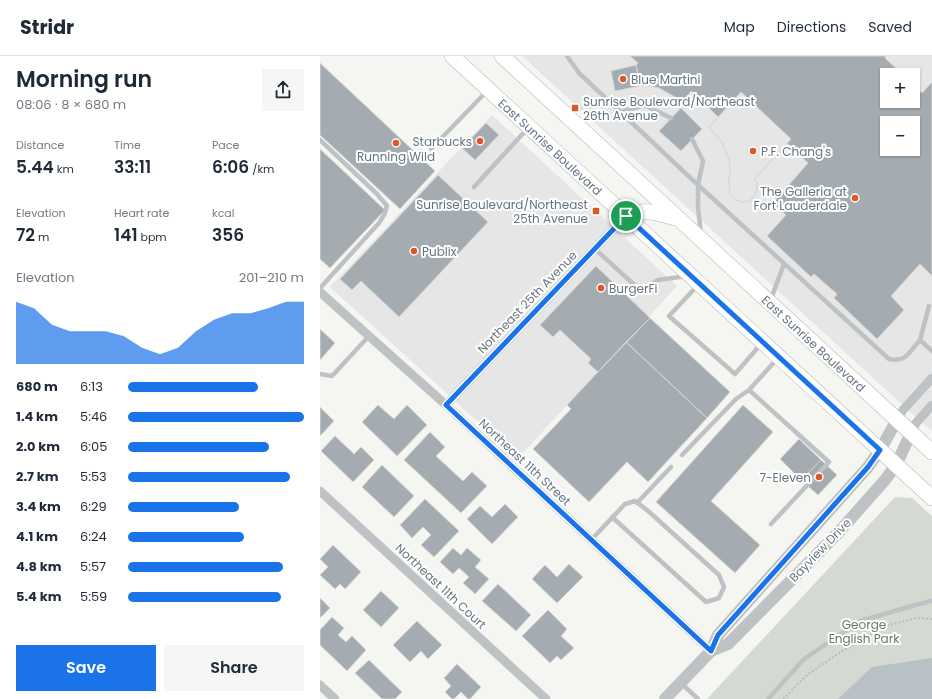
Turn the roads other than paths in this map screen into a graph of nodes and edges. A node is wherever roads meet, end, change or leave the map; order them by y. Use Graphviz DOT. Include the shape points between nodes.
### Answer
graph roads {
  1 [pos="452,56"];
  2 [pos="502,56"];
  3 [pos="567,56"];
  4 [pos="489,89"];
  5 [pos="621,112"];
  6 [pos="671,118"];
  7 [pos="529,127"];
  8 [pos="692,139"];
  9 [pos="320,140"];
  10 [pos="431,149"];
  11 [pos="698,185"];
  12 [pos="474,187"];
  13 [pos="626,216"];
  14 [pos="679,219"];
  15 [pos="701,240"];
  16 [pos="595,248"];
  17 [pos="784,264"];
  18 [pos="695,280"];
  19 [pos="321,294"];
  20 [pos="769,302"];
  21 [pos="929,306"];
  22 [pos="370,336"];
  23 [pos="920,340"];
  24 [pos="762,342"];
  25 [pos="932,351"];
  26 [pos="779,357"];
  27 [pos="320,374"];
  28 [pos="932,378"];
  29 [pos="749,390"];
  30 [pos="446,405"];
  31 [pos="932,405"];
  32 [pos="897,420"];
  33 [pos="911,433"];
  34 [pos="880,450"];
  35 [pos="932,452"];
  36 [pos="682,455"];
  37 [pos="896,465"];
  38 [pos="671,467"];
  39 [pos="320,491"];
  40 [pos="932,498"];
  41 [pos="637,503"];
  42 [pos="612,517"];
  43 [pos="771,524"];
  44 [pos="591,540"];
  45 [pos="932,601"];
  46 [pos="711,651"];
  47 [pos="681,682"];
  48 [pos="320,685"];
  49 [pos="335,699"];
  50 [pos="546,699"];
  51 [pos="665,699"];
  52 [pos="698,699"];
  53 [pos="768,699"];
  1 -- 4 [label="main road, East Sunrise Boulevard"];
  2 -- 14 [label="main road, East Sunrise Boulevard"];
  3 -- 5 [label="lane" via="579,73"];
  4 -- 7 [label="main road, East Sunrise Boulevard"];
  4 -- 10 [label="lane"];
  5 -- 6 [label="lane" via="644,105"];
  5 -- 11 [label="lane"];
  7 -- 12 [label="lane"];
  7 -- 13 [label="main road, East Sunrise Boulevard"];
  8 -- 11 [label="lane" via="703,160"];
  9 -- 19 [label="lane" via="387,206 379,224"];
  11 -- 15 [label="lane"];
  11 -- 17 [label="lane"];
  13 -- 14 [label="main road" via="649,211"];
  13 -- 16 [label="street, Northeast 25th Avenue"];
  13 -- 18 [label="main road, East Sunrise Boulevard"];
  14 -- 15 [label="main road, East Sunrise Boulevard"];
  15 -- 20 [label="main road, East Sunrise Boulevard"];
  16 -- 18 [label="lane" via="641,291 658,280"];
  16 -- 30 [label="street, Northeast 25th Avenue"];
  17 -- 20 [label="lane"];
  17 -- 23 [label="lane" via="889,359 903,359"];
  18 -- 24 [label="main road, East Sunrise Boulevard"];
  18 -- 24 [label="lane" via="669,316 735,374"];
  19 -- 22 [label="street, Northeast 11th Street"];
  20 -- 32 [label="main road, East Sunrise Boulevard"];
  21 -- 23 [label="lane"];
  22 -- 27 [label="lane" via="332,376"];
  22 -- 30 [label="street, Northeast 11th Street"];
  23 -- 25 [label="lane"];
  24 -- 26 [label="main road, East Sunrise Boulevard"];
  26 -- 29 [label="lane"];
  26 -- 34 [label="main road, East Sunrise Boulevard"];
  28 -- 32 [label="street"];
  29 -- 36 [label="lane" via="736,399"];
  29 -- 43 [label="lane" via="829,462"];
  30 -- 44 [label="street, Northeast 11th Street"];
  31 -- 33 [label="street"];
  32 -- 33 [label="main road, East Sunrise Boulevard"];
  32 -- 34 [label="street, Bayview Drive"];
  33 -- 35 [label="main road, East Sunrise Boulevard"];
  33 -- 37 [label="street, Bayview Drive"];
  34 -- 37 [label="main road, East Sunrise Boulevard"];
  34 -- 46 [label="street, Bayview Drive" via="868,467 718,635"];
  37 -- 40 [label="main road, East Sunrise Boulevard"];
  37 -- 46 [label="street, Bayview Drive" via="818,554 728,644"];
  38 -- 41 [label="lane"];
  39 -- 50 [label="street, Northeast 11th Court"];
  41 -- 42 [label="lane" via="635,501 625,504"];
  41 -- 42 [label="lane" via="718,575 724,587 719,598 706,602"];
  42 -- 44 [label="lane"];
  44 -- 46 [label="street, Northeast 11th Street"];
  45 -- 53 [label="lane" via="860,621 804,659"];
  46 -- 47 [label="street, Bayview Drive"];
  47 -- 51 [label="street, Bayview Drive"];
  47 -- 52 [label="lane"];
  48 -- 49 [label="street"];
}
